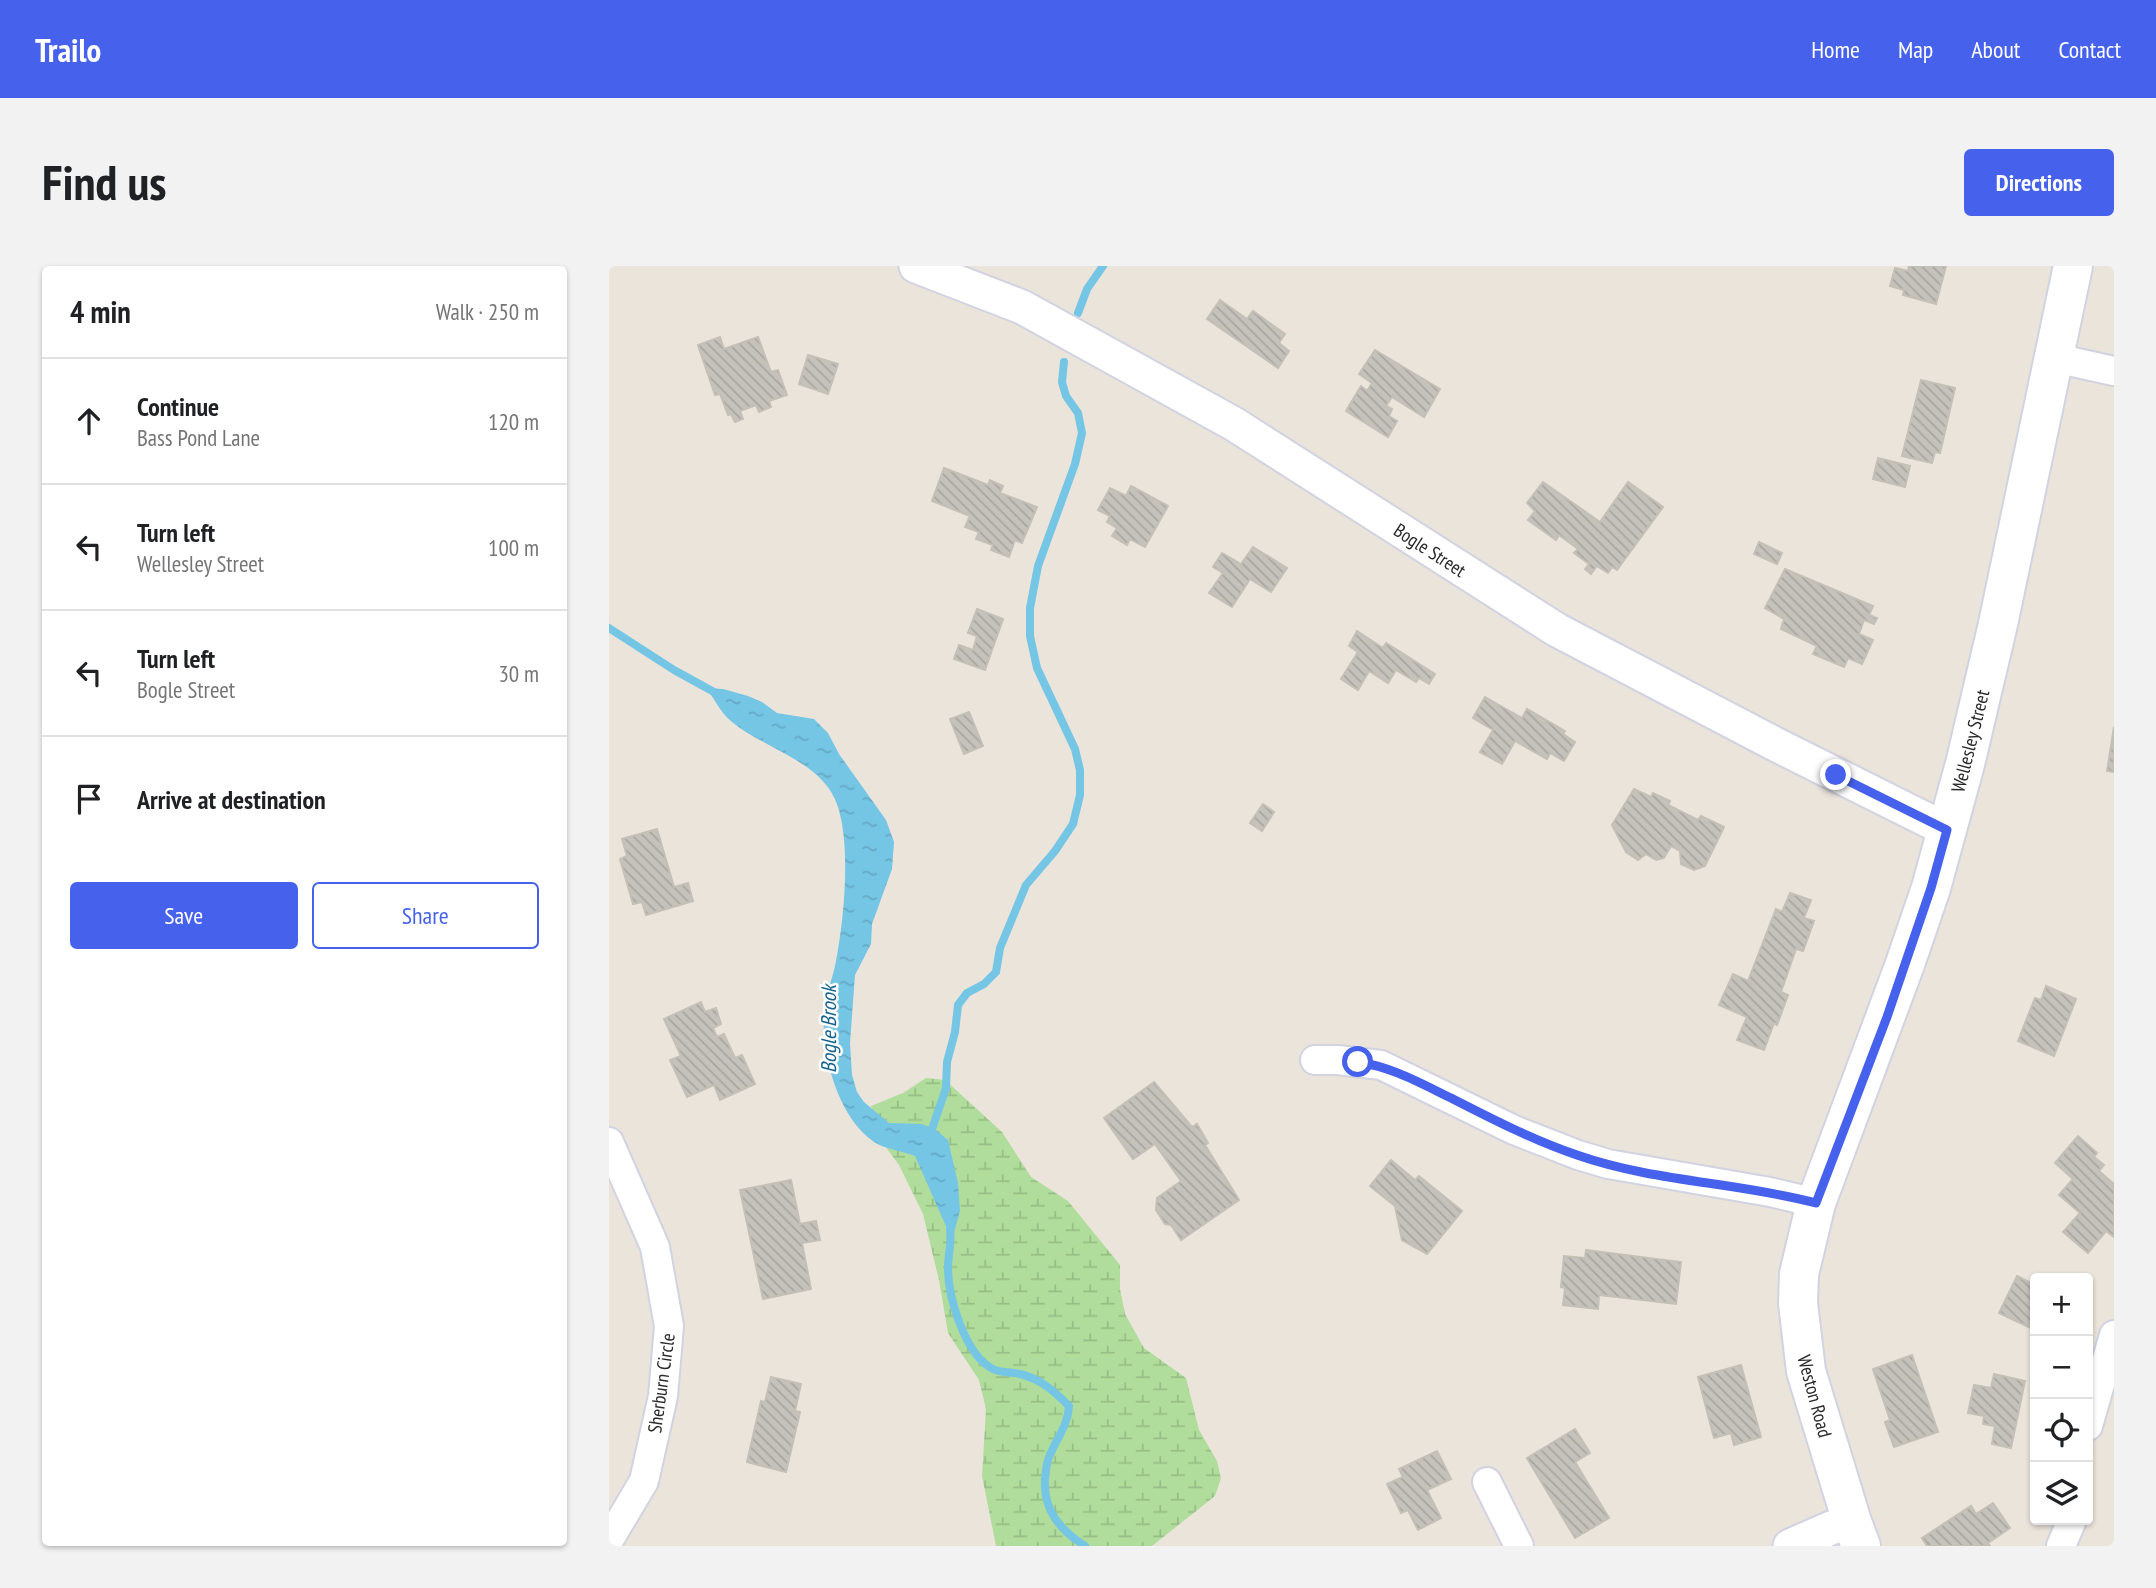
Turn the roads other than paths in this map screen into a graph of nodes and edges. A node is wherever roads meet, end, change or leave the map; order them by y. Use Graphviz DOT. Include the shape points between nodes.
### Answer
graph roads {
  1 [pos="916,266"];
  2 [pos="2073,266"];
  3 [pos="2055,358"];
  4 [pos="2114,371"];
  5 [pos="1947,830"];
  6 [pos="1315,1060"];
  7 [pos="609,1142"];
  8 [pos="1816,1203"];
  9 [pos="1805,1241"];
  10 [pos="2114,1335"];
  11 [pos="2093,1408"];
  12 [pos="1487,1482"];
  13 [pos="2070,1525"];
  14 [pos="1857,1534"];
  15 [pos="609,1540"];
  16 [pos="1519,1546"];
  17 [pos="1790,1546"];
  18 [pos="2061,1546"];
  1 -- 5 [label="street, Bogle Street" via="1034,314 1234,424 1557,630"];
  2 -- 3 [label="main road, Wellesley Street"];
  3 -- 4 [label="street"];
  3 -- 5 [label="main road, Wellesley Street" via="1990,660"];
  5 -- 8 [label="main road, Wellesley Street" via="1890,1006"];
  6 -- 8 [label="street" via="1381,1065 1514,1129 1608,1164"];
  7 -- 15 [label="street, Sherburn Circle" via="655,1247 669,1326 663,1396 644,1481"];
  8 -- 9 [label="main road, Wellesley Street"];
  9 -- 14 [label="main road, Weston Road" via="1798,1303 1802,1349 1817,1412"];
  10 -- 11 [label="street"];
  12 -- 16 [label="street"];
  13 -- 18 [label="street"];
  14 -- 17 [label="street" via="1831,1528"];
}
